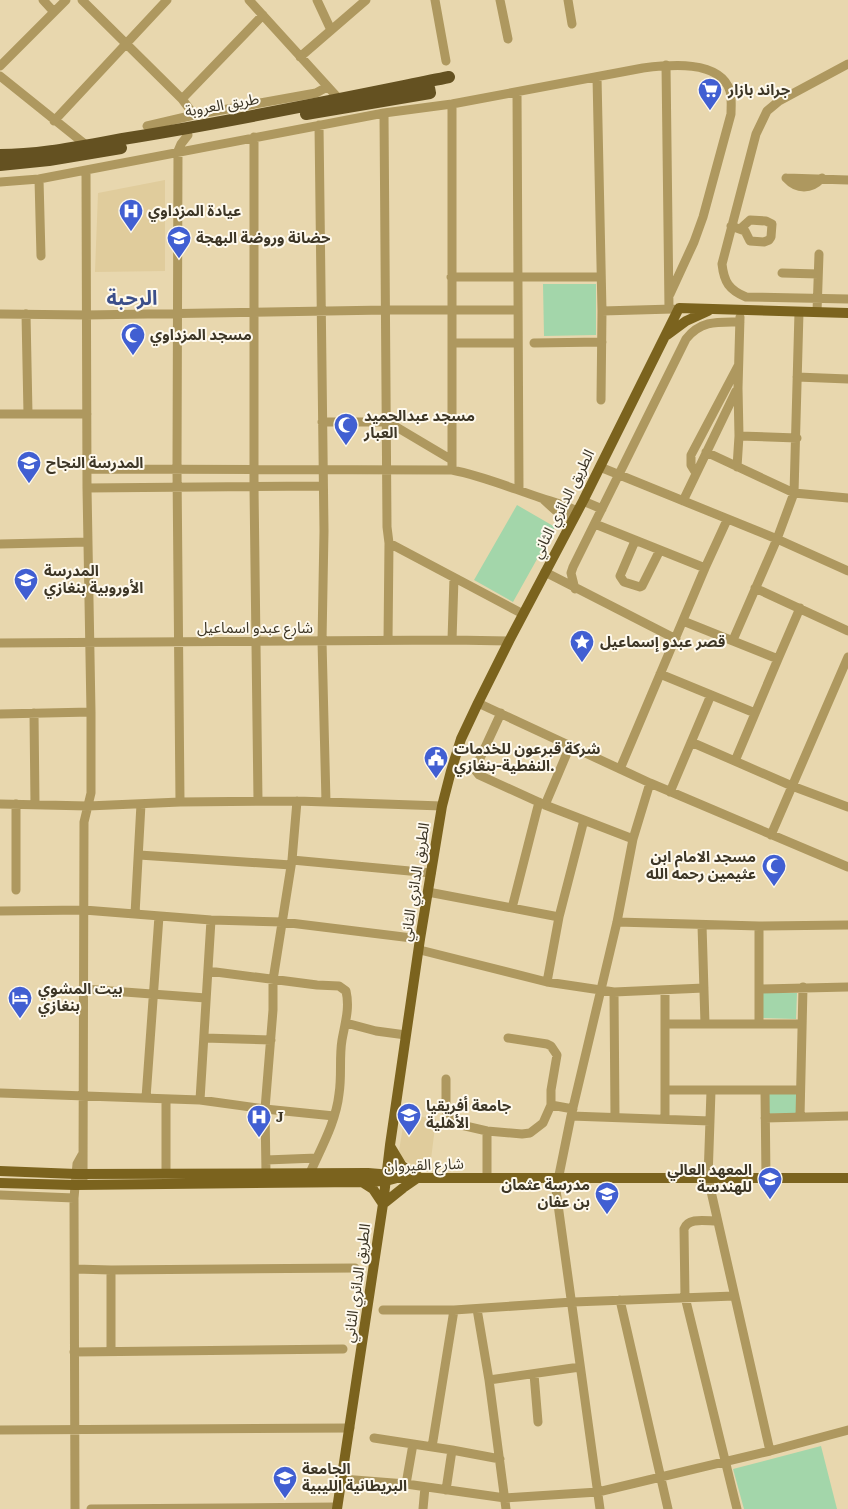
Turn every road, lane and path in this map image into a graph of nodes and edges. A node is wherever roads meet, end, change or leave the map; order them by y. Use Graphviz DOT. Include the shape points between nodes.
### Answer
graph roads {
  1 [pos="43,0"];
  2 [pos="66,0"];
  3 [pos="82,0"];
  4 [pos="167,0"];
  5 [pos="249,0"];
  6 [pos="317,0"];
  7 [pos="366,0"];
  8 [pos="435,0"];
  9 [pos="500,0"];
  10 [pos="568,0"];
  11 [pos="54,12"];
  12 [pos="262,15"];
  13 [pos="572,24"];
  14 [pos="331,30"];
  15 [pos="508,39"];
  16 [pos="126,43"];
  17 [pos="300,57"];
  18 [pos="446,61"];
  19 [pos="848,64"];
  20 [pos="0,66"];
  21 [pos="666,66"];
  22 [pos="0,76"];
  23 [pos="597,77"];
  24 [pos="449,78"];
  25 [pos="328,86"];
  26 [pos="429,88"];
  27 [pos="517,92"];
  28 [pos="182,99"];
  29 [pos="339,99"];
  30 [pos="452,104"];
  31 [pos="384,113"];
  32 [pos="194,115"];
  33 [pos="54,121"];
  34 [pos="319,125"];
  35 [pos="147,126"];
  36 [pos="188,135"];
  37 [pos="254,137"];
  38 [pos="86,144"];
  39 [pos="178,151"];
  40 [pos="0,155"];
  41 [pos="0,166"];
  42 [pos="86,170"];
  43 [pos="822,178"];
  44 [pos="39,179"];
  45 [pos="848,180"];
  46 [pos="0,182"];
  47 [pos="819,254"];
  48 [pos="40,256"];
  49 [pos="782,273"];
  50 [pos="818,274"];
  51 [pos="451,277"];
  52 [pos="601,277"];
  53 [pos="518,278"];
  54 [pos="670,294"];
  55 [pos="817,299"];
  56 [pos="848,300"];
  57 [pos="674,309"];
  58 [pos="386,310"];
  59 [pos="452,310"];
  60 [pos="518,310"];
  61 [pos="714,310"];
  62 [pos="740,310"];
  63 [pos="320,311"];
  64 [pos="602,311"];
  65 [pos="799,312"];
  66 [pos="817,312"];
  67 [pos="177,313"];
  68 [pos="254,313"];
  69 [pos="848,313"];
  70 [pos="0,314"];
  71 [pos="26,314"];
  72 [pos="86,315"];
  73 [pos="740,322"];
  74 [pos="664,337"];
  75 [pos="602,342"];
  76 [pos="452,343"];
  77 [pos="518,343"];
  78 [pos="534,343"];
  79 [pos="739,365"];
  80 [pos="797,377"];
  81 [pos="848,379"];
  82 [pos="738,388"];
  83 [pos="601,400"];
  84 [pos="0,414"];
  85 [pos="28,414"];
  86 [pos="87,414"];
  87 [pos="322,422"];
  88 [pos="388,422"];
  89 [pos="739,436"];
  90 [pos="797,438"];
  91 [pos="706,452"];
  92 [pos="452,460"];
  93 [pos="600,467"];
  94 [pos="737,467"];
  95 [pos="88,469"];
  96 [pos="177,469"];
  97 [pos="255,469"];
  98 [pos="323,469"];
  99 [pos="387,469"];
  100 [pos="452,470"];
  101 [pos="696,473"];
  102 [pos="618,474"];
  103 [pos="322,486"];
  104 [pos="177,487"];
  105 [pos="254,487"];
  106 [pos="87,488"];
  107 [pos="519,489"];
  108 [pos="794,493"];
  109 [pos="848,498"];
  110 [pos="583,501"];
  111 [pos="684,501"];
  112 [pos="602,509"];
  113 [pos="575,515"];
  114 [pos="727,520"];
  115 [pos="595,524"];
  116 [pos="777,539"];
  117 [pos="635,541"];
  118 [pos="87,542"];
  119 [pos="389,543"];
  120 [pos="0,544"];
  121 [pos="660,550"];
  122 [pos="705,568"];
  123 [pos="848,571"];
  124 [pos="545,572"];
  125 [pos="454,578"];
  126 [pos="755,588"];
  127 [pos="576,589"];
  128 [pos="800,608"];
  129 [pos="523,614"];
  130 [pos="683,621"];
  131 [pos="848,631"];
  132 [pos="676,639"];
  133 [pos="388,640"];
  134 [pos="452,640"];
  135 [pos="509,640"];
  136 [pos="733,640"];
  137 [pos="178,642"];
  138 [pos="257,642"];
  139 [pos="322,642"];
  140 [pos="0,643"];
  141 [pos="89,643"];
  142 [pos="848,657"];
  143 [pos="778,659"];
  144 [pos="660,674"];
  145 [pos="711,695"];
  146 [pos="478,703"];
  147 [pos="91,712"];
  148 [pos="34,713"];
  149 [pos="501,713"];
  150 [pos="755,713"];
  151 [pos="0,714"];
  152 [pos="691,742"];
  153 [pos="570,746"];
  154 [pos="735,762"];
  155 [pos="620,769"];
  156 [pos="650,783"];
  157 [pos="792,786"];
  158 [pos="670,792"];
  159 [pos="258,801"];
  160 [pos="297,801"];
  161 [pos="180,802"];
  162 [pos="326,802"];
  163 [pos="0,804"];
  164 [pos="16,804"];
  165 [pos="35,804"];
  166 [pos="141,804"];
  167 [pos="542,804"];
  168 [pos="88,806"];
  169 [pos="442,806"];
  170 [pos="848,807"];
  171 [pos="584,820"];
  172 [pos="771,835"];
  173 [pos="633,839"];
  174 [pos="139,855"];
  175 [pos="291,862"];
  176 [pos="848,867"];
  177 [pos="431,872"];
  178 [pos="16,890"];
  179 [pos="428,892"];
  180 [pos="512,908"];
  181 [pos="84,910"];
  182 [pos="0,911"];
  183 [pos="135,914"];
  184 [pos="158,916"];
  185 [pos="559,917"];
  186 [pos="211,920"];
  187 [pos="282,922"];
  188 [pos="617,922"];
  189 [pos="702,925"];
  190 [pos="848,925"];
  191 [pos="759,926"];
  192 [pos="420,945"];
  193 [pos="208,971"];
  194 [pos="272,980"];
  195 [pos="547,982"];
  196 [pos="803,987"];
  197 [pos="848,987"];
  198 [pos="704,988"];
  199 [pos="760,988"];
  200 [pos="84,989"];
  201 [pos="602,990"];
  202 [pos="665,990"];
  203 [pos="614,992"];
  204 [pos="153,995"];
  205 [pos="206,998"];
  206 [pos="346,1023"];
  207 [pos="665,1024"];
  208 [pos="705,1024"];
  209 [pos="759,1024"];
  210 [pos="802,1024"];
  211 [pos="406,1035"];
  212 [pos="204,1038"];
  213 [pos="508,1038"];
  214 [pos="271,1040"];
  215 [pos="446,1079"];
  216 [pos="665,1090"];
  217 [pos="765,1090"];
  218 [pos="800,1090"];
  219 [pos="712,1091"];
  220 [pos="0,1093"];
  221 [pos="83,1096"];
  222 [pos="146,1098"];
  223 [pos="166,1098"];
  224 [pos="200,1100"];
  225 [pos="551,1105"];
  226 [pos="265,1109"];
  227 [pos="572,1112"];
  228 [pos="334,1116"];
  229 [pos="848,1116"];
  230 [pos="615,1117"];
  231 [pos="800,1117"];
  232 [pos="764,1118"];
  233 [pos="665,1119"];
  234 [pos="710,1121"];
  235 [pos="487,1131"];
  236 [pos="390,1145"];
  237 [pos="388,1157"];
  238 [pos="316,1158"];
  239 [pos="266,1160"];
  240 [pos="0,1171"];
  241 [pos="166,1173"];
  242 [pos="266,1173"];
  243 [pos="310,1173"];
  244 [pos="79,1174"];
  245 [pos="364,1177"];
  246 [pos="386,1177"];
  247 [pos="487,1178"];
  248 [pos="558,1178"];
  249 [pos="708,1178"];
  250 [pos="848,1178"];
  251 [pos="419,1179"];
  252 [pos="766,1179"];
  253 [pos="0,1183"];
  254 [pos="79,1185"];
  255 [pos="0,1195"];
  256 [pos="74,1198"];
  257 [pos="383,1204"];
  258 [pos="717,1221"];
  259 [pos="355,1268"];
  260 [pos="75,1269"];
  261 [pos="111,1270"];
  262 [pos="734,1296"];
  263 [pos="685,1298"];
  264 [pos="620,1300"];
  265 [pos="571,1302"];
  266 [pos="478,1309"];
  267 [pos="383,1310"];
  268 [pos="454,1310"];
  269 [pos="343,1349"];
  270 [pos="111,1351"];
  271 [pos="74,1352"];
  272 [pos="580,1367"];
  273 [pos="534,1374"];
  274 [pos="490,1380"];
  275 [pos="538,1422"];
  276 [pos="350,1428"];
  277 [pos="0,1430"];
  278 [pos="74,1430"];
  279 [pos="848,1430"];
  280 [pos="374,1438"];
  281 [pos="413,1444"];
  282 [pos="432,1447"];
  283 [pos="452,1450"];
  284 [pos="770,1451"];
  285 [pos="500,1459"];
  286 [pos="726,1461"];
  287 [pos="661,1478"];
  288 [pos="342,1479"];
  289 [pos="406,1484"];
  290 [pos="425,1487"];
  291 [pos="446,1490"];
  292 [pos="598,1492"];
  293 [pos="505,1498"];
  294 [pos="337,1508"];
  295 [pos="75,1509"];
  296 [pos="91,1509"];
  297 [pos="146,1509"];
  298 [pos="423,1509"];
  299 [pos="506,1509"];
  300 [pos="600,1509"];
  301 [pos="668,1509"];
  302 [pos="737,1509"];
  1 -- 11 [label="street"];
  2 -- 11 [label="street"];
  3 -- 16 [label="street"];
  4 -- 16 [label="street"];
  5 -- 12 [label="street"];
  6 -- 14 [label="street"];
  7 -- 14 [label="street"];
  8 -- 18 [label="street"];
  9 -- 15 [label="street"];
  10 -- 13 [label="street"];
  11 -- 20 [label="street"];
  12 -- 17 [label="street"];
  12 -- 28 [label="street"];
  14 -- 17 [label="street"];
  16 -- 28 [label="street"];
  16 -- 33 [label="street"];
  17 -- 25 [label="street"];
  19 -- 55 [label="street" via="779,101 767,112 756,134 736,228 722,264 732,290 746,297"];
  21 -- 23 [label="street"];
  21 -- 54 [label="street"];
  21 -- 54 [label="street" via="696,67 719,76 730,92 732,102 694,242"];
  22 -- 33 [label="street"];
  23 -- 27 [label="street"];
  23 -- 52 [label="street"];
  24 -- 26 [label="highway, طريق العروبة"];
  25 -- 29 [label="street"];
  25 -- 32 [label="street" via="316,93"];
  26 -- 29 [label="highway, طريق العروبة"];
  26 -- 36 [label="highway, طريق العروبة"];
  27 -- 30 [label="street"];
  27 -- 53 [label="street"];
  28 -- 32 [label="street"];
  29 -- 38 [label="highway, طريق العروبة"];
  30 -- 31 [label="street"];
  30 -- 51 [label="street"];
  31 -- 34 [label="street"];
  31 -- 58 [label="street"];
  32 -- 35 [label="street"];
  33 -- 38 [label="street"];
  34 -- 37 [label="street"];
  34 -- 63 [label="street"];
  36 -- 39 [label="street"];
  36 -- 41 [label="highway, طريق العروبة"];
  37 -- 39 [label="street"];
  37 -- 68 [label="street"];
  38 -- 40 [label="highway, طريق العروبة"];
  39 -- 42 [label="street"];
  39 -- 67 [label="street"];
  42 -- 44 [label="street"];
  42 -- 72 [label="street"];
  43 -- 45 [label="street"];
  44 -- 46 [label="street"];
  44 -- 48 [label="street"];
  47 -- 50 [label="street"];
  49 -- 50 [label="street"];
  50 -- 55 [label="street"];
  51 -- 53 [label="street"];
  51 -- 59 [label="street"];
  52 -- 53 [label="street"];
  52 -- 64 [label="street"];
  53 -- 60 [label="street"];
  54 -- 57 [label="street"];
  55 -- 56 [label="street"];
  55 -- 66 [label="street"];
  57 -- 61 [label="main road"];
  57 -- 64 [label="street"];
  57 -- 74 [label="main road, الطريق الدائري الثاني"];
  58 -- 59 [label="street"];
  58 -- 63 [label="street"];
  58 -- 88 [label="street"];
  59 -- 60 [label="street"];
  59 -- 76 [label="street"];
  60 -- 77 [label="street"];
  61 -- 62 [label="main road"];
  61 -- 74 [label="main road" via="686,321"];
  62 -- 65 [label="main road"];
  62 -- 73 [label="street"];
  63 -- 68 [label="street"];
  63 -- 87 [label="street"];
  64 -- 75 [label="street"];
  65 -- 66 [label="main road"];
  65 -- 80 [label="street"];
  66 -- 69 [label="main road"];
  67 -- 68 [label="street"];
  67 -- 72 [label="street"];
  67 -- 96 [label="street"];
  68 -- 97 [label="street"];
  70 -- 71 [label="street"];
  71 -- 72 [label="street"];
  71 -- 85 [label="street"];
  72 -- 86 [label="street"];
  73 -- 79 [label="street"];
  73 -- 102 [label="street" via="701,325 690,334"];
  74 -- 93 [label="main road, الطريق الدائري الثاني"];
  75 -- 78 [label="street"];
  75 -- 83 [label="street"];
  76 -- 77 [label="street"];
  76 -- 92 [label="street"];
  77 -- 107 [label="street"];
  79 -- 82 [label="street"];
  79 -- 101 [label="street" via="691,455 691,465"];
  80 -- 81 [label="street"];
  80 -- 90 [label="street"];
  82 -- 89 [label="street"];
  82 -- 91 [label="street"];
  84 -- 85 [label="street"];
  85 -- 86 [label="street"];
  86 -- 95 [label="street"];
  87 -- 88 [label="street"];
  87 -- 98 [label="street"];
  88 -- 92 [label="street"];
  88 -- 99 [label="street"];
  89 -- 90 [label="street"];
  89 -- 94 [label="street"];
  90 -- 108 [label="street"];
  91 -- 94 [label="street"];
  91 -- 101 [label="street"];
  92 -- 100 [label="street"];
  93 -- 102 [label="street"];
  93 -- 110 [label="main road, الطريق الدائري الثاني"];
  94 -- 108 [label="street"];
  95 -- 96 [label="street"];
  95 -- 106 [label="street"];
  96 -- 97 [label="street"];
  96 -- 104 [label="street"];
  97 -- 98 [label="street"];
  97 -- 105 [label="street"];
  98 -- 99 [label="street"];
  98 -- 103 [label="street"];
  99 -- 100 [label="street"];
  99 -- 119 [label="street"];
  100 -- 107 [label="street"];
  101 -- 111 [label="street"];
  102 -- 111 [label="street"];
  102 -- 112 [label="street"];
  103 -- 105 [label="street"];
  103 -- 139 [label="street"];
  104 -- 105 [label="street"];
  104 -- 106 [label="street"];
  104 -- 137 [label="street"];
  105 -- 138 [label="street"];
  106 -- 118 [label="street"];
  107 -- 113 [label="street" via="559,503"];
  108 -- 109 [label="street"];
  108 -- 116 [label="street"];
  110 -- 112 [label="street"];
  110 -- 113 [label="main road, الطريق الدائري الثاني"];
  111 -- 114 [label="street"];
  112 -- 115 [label="street"];
  113 -- 124 [label="main road, الطريق الدائري الثاني"];
  114 -- 116 [label="street"];
  114 -- 122 [label="street"];
  115 -- 117 [label="street"];
  115 -- 127 [label="street" via="572,567"];
  116 -- 123 [label="street"];
  116 -- 126 [label="street"];
  117 -- 121 [label="street"];
  117 -- 121 [label="street" via="620,576 624,582 642,586"];
  118 -- 120 [label="street"];
  118 -- 141 [label="street"];
  119 -- 125 [label="street"];
  119 -- 133 [label="street"];
  121 -- 122 [label="street"];
  122 -- 130 [label="street"];
  124 -- 127 [label="street"];
  124 -- 129 [label="main road, الطريق الدائري الثاني"];
  125 -- 129 [label="street"];
  125 -- 134 [label="street"];
  126 -- 128 [label="street"];
  126 -- 136 [label="street"];
  127 -- 132 [label="street"];
  128 -- 131 [label="street"];
  128 -- 143 [label="street"];
  129 -- 135 [label="main road, الطريق الدائري الثاني"];
  130 -- 132 [label="street"];
  130 -- 136 [label="street"];
  132 -- 144 [label="street"];
  133 -- 134 [label="street, شارع عبدو اسماعيل"];
  133 -- 139 [label="street, شارع عبدو اسماعيل"];
  134 -- 135 [label="street, شارع عبدو اسماعيل"];
  135 -- 146 [label="main road, الطريق الدائري الثاني"];
  136 -- 143 [label="street"];
  137 -- 138 [label="street, شارع عبدو اسماعيل"];
  137 -- 141 [label="street, شارع عبدو اسماعيل"];
  137 -- 161 [label="street"];
  138 -- 139 [label="street, شارع عبدو اسماعيل"];
  138 -- 159 [label="street"];
  139 -- 162 [label="street"];
  140 -- 141 [label="street, شارع عبدو اسماعيل"];
  141 -- 147 [label="street"];
  142 -- 157 [label="street"];
  143 -- 150 [label="street"];
  144 -- 145 [label="street"];
  144 -- 155 [label="street"];
  145 -- 150 [label="street"];
  145 -- 152 [label="street"];
  146 -- 149 [label="street"];
  146 -- 169 [label="main road, الطريق الدائري الثاني" via="462,739"];
  147 -- 148 [label="street"];
  147 -- 168 [label="street" via="91,793"];
  148 -- 151 [label="street"];
  148 -- 165 [label="street"];
  149 -- 153 [label="street"];
  149 -- 167 [label="street" via="479,758 476,772"];
  150 -- 154 [label="street"];
  152 -- 154 [label="street"];
  152 -- 158 [label="street"];
  153 -- 155 [label="street"];
  153 -- 167 [label="street"];
  154 -- 157 [label="street"];
  155 -- 156 [label="street"];
  156 -- 158 [label="street"];
  156 -- 173 [label="street"];
  157 -- 170 [label="street"];
  157 -- 172 [label="street"];
  158 -- 172 [label="street"];
  159 -- 160 [label="street"];
  159 -- 161 [label="street"];
  160 -- 162 [label="street"];
  160 -- 175 [label="street"];
  161 -- 166 [label="street"];
  162 -- 169 [label="street"];
  163 -- 164 [label="street"];
  164 -- 165 [label="street"];
  164 -- 178 [label="street"];
  165 -- 168 [label="street"];
  166 -- 168 [label="street"];
  166 -- 174 [label="street"];
  167 -- 171 [label="street"];
  167 -- 180 [label="street"];
  168 -- 181 [label="street" via="84,818"];
  169 -- 177 [label="main road, الطريق الدائري الثاني"];
  171 -- 173 [label="street"];
  171 -- 185 [label="street"];
  172 -- 176 [label="street"];
  173 -- 188 [label="street"];
  174 -- 175 [label="street"];
  174 -- 183 [label="street"];
  175 -- 177 [label="street"];
  175 -- 187 [label="street"];
  177 -- 179 [label="main road, الطريق الدائري الثاني"];
  179 -- 180 [label="street"];
  179 -- 192 [label="main road, الطريق الدائري الثاني"];
  180 -- 185 [label="street"];
  181 -- 182 [label="street"];
  181 -- 183 [label="street"];
  181 -- 200 [label="street"];
  183 -- 184 [label="street"];
  184 -- 186 [label="street"];
  184 -- 204 [label="street"];
  185 -- 195 [label="street"];
  186 -- 187 [label="street"];
  186 -- 193 [label="street"];
  187 -- 192 [label="street"];
  187 -- 194 [label="street"];
  188 -- 189 [label="street"];
  188 -- 201 [label="street"];
  189 -- 191 [label="street"];
  189 -- 198 [label="street"];
  190 -- 191 [label="street"];
  191 -- 199 [label="street"];
  192 -- 195 [label="street"];
  192 -- 211 [label="main road, الطريق الدائري الثاني"];
  193 -- 194 [label="street"];
  193 -- 205 [label="street"];
  194 -- 206 [label="street" via="339,986 346,991 348,1000"];
  194 -- 214 [label="street"];
  195 -- 201 [label="street"];
  196 -- 197 [label="street"];
  196 -- 199 [label="street"];
  196 -- 210 [label="street"];
  198 -- 202 [label="street"];
  198 -- 208 [label="street"];
  199 -- 209 [label="street"];
  200 -- 204 [label="street"];
  200 -- 221 [label="street"];
  201 -- 203 [label="street"];
  201 -- 227 [label="street"];
  202 -- 203 [label="street"];
  202 -- 207 [label="street"];
  203 -- 230 [label="street"];
  204 -- 205 [label="street"];
  204 -- 222 [label="street"];
  205 -- 212 [label="street"];
  206 -- 211 [label="street"];
  206 -- 228 [label="street" via="340,1094"];
  207 -- 208 [label="street"];
  207 -- 216 [label="street"];
  208 -- 209 [label="street"];
  209 -- 210 [label="street"];
  210 -- 218 [label="street"];
  211 -- 236 [label="main road, الطريق الدائري الثاني"];
  212 -- 214 [label="street"];
  212 -- 224 [label="street"];
  213 -- 225 [label="street" via="547,1044 555,1050"];
  214 -- 226 [label="street"];
  215 -- 235 [label="street" via="446,1110 461,1125"];
  216 -- 219 [label="street"];
  216 -- 233 [label="street"];
  217 -- 218 [label="street"];
  217 -- 219 [label="street"];
  217 -- 232 [label="street"];
  218 -- 231 [label="street"];
  219 -- 234 [label="street"];
  220 -- 221 [label="street"];
  221 -- 222 [label="street"];
  221 -- 244 [label="street"];
  222 -- 223 [label="street"];
  223 -- 224 [label="street"];
  223 -- 241 [label="street"];
  224 -- 226 [label="street"];
  225 -- 227 [label="street"];
  225 -- 235 [label="street" via="543,1123 530,1133"];
  226 -- 228 [label="street"];
  226 -- 239 [label="street"];
  227 -- 230 [label="street"];
  227 -- 248 [label="street"];
  228 -- 238 [label="street"];
  229 -- 231 [label="street"];
  230 -- 233 [label="street"];
  231 -- 232 [label="street"];
  232 -- 252 [label="street"];
  233 -- 234 [label="street"];
  234 -- 249 [label="street"];
  235 -- 247 [label="street"];
  236 -- 237 [label="main road, الطريق الدائري الثاني"];
  236 -- 251 [label="main road" via="402,1166"];
  237 -- 245 [label="main road"];
  237 -- 246 [label="main road, الطريق الدائري الثاني"];
  238 -- 239 [label="street"];
  238 -- 243 [label="street"];
  239 -- 242 [label="street"];
  240 -- 244 [label="main road"];
  241 -- 242 [label="main road"];
  241 -- 244 [label="main road"];
  242 -- 243 [label="main road"];
  243 -- 245 [label="main road"];
  244 -- 254 [label="street"];
  245 -- 246 [label="main road, شارع القيروان"];
  245 -- 254 [label="main road"];
  245 -- 257 [label="main road"];
  246 -- 251 [label="main road, شارع القيروان"];
  246 -- 257 [label="main road, الطريق الدائري الثاني"];
  247 -- 248 [label="main road, شارع القيروان"];
  247 -- 251 [label="main road, شارع القيروان"];
  248 -- 249 [label="main road, شارع القيروان"];
  248 -- 265 [label="street" via="557,1207"];
  249 -- 252 [label="main road, شارع القيروان"];
  249 -- 258 [label="street"];
  250 -- 252 [label="main road, شارع القيروان"];
  251 -- 257 [label="main road"];
  253 -- 254 [label="main road"];
  254 -- 256 [label="street"];
  255 -- 256 [label="street"];
  256 -- 260 [label="street"];
  257 -- 276 [label="main road, الطريق الدائري الثاني"];
  258 -- 262 [label="street"];
  258 -- 263 [label="street" via="691,1221 685,1225"];
  259 -- 261 [label="street"];
  260 -- 261 [label="street"];
  260 -- 271 [label="street"];
  261 -- 270 [label="street"];
  262 -- 263 [label="street"];
  262 -- 284 [label="street"];
  263 -- 264 [label="street"];
  263 -- 286 [label="street"];
  264 -- 265 [label="street"];
  264 -- 287 [label="street"];
  265 -- 266 [label="street"];
  265 -- 272 [label="street"];
  266 -- 268 [label="street"];
  266 -- 274 [label="street"];
  267 -- 268 [label="street"];
  268 -- 282 [label="street"];
  269 -- 270 [label="street"];
  270 -- 271 [label="street"];
  271 -- 278 [label="street"];
  272 -- 273 [label="street"];
  272 -- 292 [label="street"];
  273 -- 274 [label="street"];
  273 -- 275 [label="street"];
  274 -- 285 [label="street"];
  276 -- 278 [label="street"];
  276 -- 288 [label="main road, الطريق الدائري الثاني"];
  277 -- 278 [label="street"];
  278 -- 295 [label="street"];
  279 -- 284 [label="street"];
  280 -- 281 [label="street"];
  281 -- 282 [label="street"];
  281 -- 289 [label="street"];
  282 -- 283 [label="street"];
  283 -- 285 [label="street"];
  283 -- 291 [label="street"];
  284 -- 286 [label="street"];
  285 -- 293 [label="street"];
  286 -- 287 [label="street"];
  286 -- 302 [label="street"];
  287 -- 292 [label="street"];
  287 -- 301 [label="street"];
  288 -- 289 [label="street"];
  288 -- 294 [label="main road, الطريق الدائري الثاني"];
  289 -- 290 [label="street"];
  290 -- 291 [label="street"];
  290 -- 298 [label="street"];
  291 -- 293 [label="street"];
  292 -- 293 [label="street"];
  292 -- 300 [label="street"];
  293 -- 299 [label="street"];
  294 -- 297 [label="street"];
  296 -- 297 [label="street"];
}
